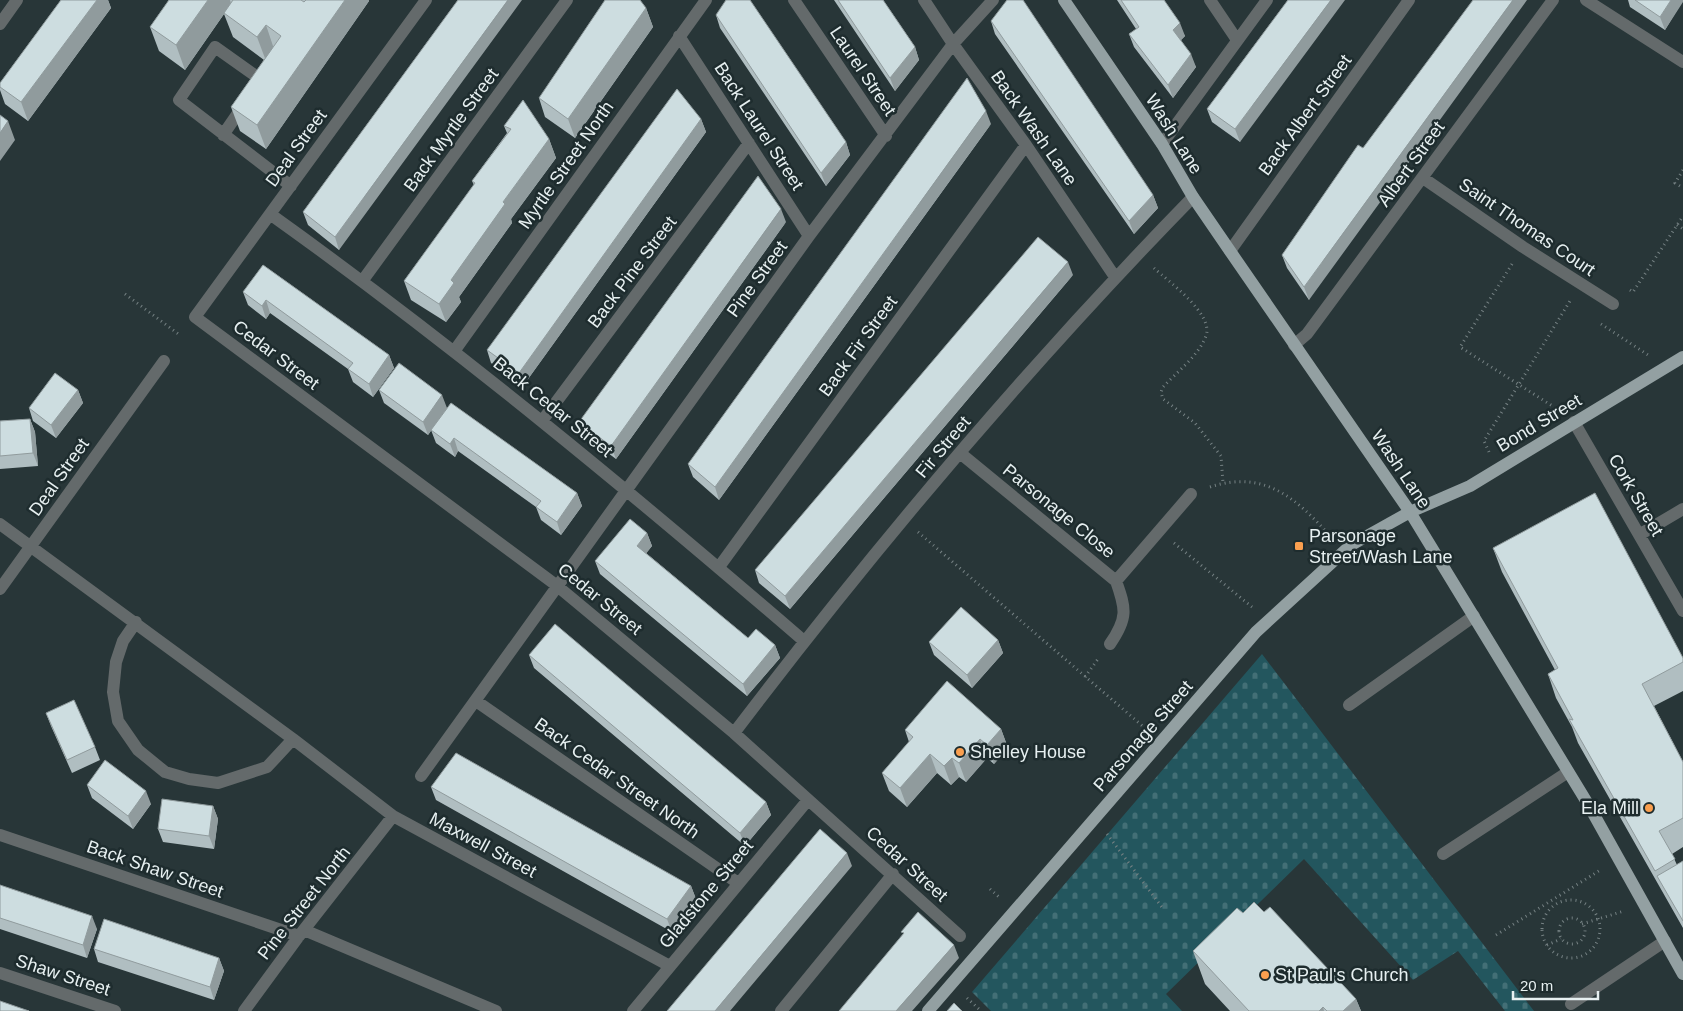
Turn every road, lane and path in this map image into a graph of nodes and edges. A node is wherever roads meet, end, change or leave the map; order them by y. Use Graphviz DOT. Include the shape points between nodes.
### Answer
graph roads {
  1 [pos="17,0"];
  2 [pos="426,0"];
  3 [pos="567,0"];
  4 [pos="706,0"];
  5 [pos="794,0"];
  6 [pos="924,0"];
  7 [pos="993,0"];
  8 [pos="1064,0"];
  9 [pos="1210,0"];
  10 [pos="1267,0"];
  11 [pos="1409,0"];
  12 [pos="1553,0"];
  13 [pos="1586,0"];
  14 [pos="0,24"];
  15 [pos="679,36"];
  16 [pos="1237,40"];
  17 [pos="953,44"];
  18 [pos="1683,62"];
  19 [pos="223,135"];
  20 [pos="886,136"];
  21 [pos="749,143"];
  22 [pos="1162,144"];
  23 [pos="1026,145"];
  24 [pos="1683,170"];
  25 [pos="1423,178"];
  26 [pos="291,186"];
  27 [pos="1683,188"];
  28 [pos="1193,197"];
  29 [pos="270,214"];
  30 [pos="1683,216"];
  31 [pos="1677,225"];
  32 [pos="1683,229"];
  33 [pos="809,236"];
  34 [pos="1523,247"];
  35 [pos="1230,251"];
  36 [pos="1138,253"];
  37 [pos="1115,277"];
  38 [pos="363,280"];
  39 [pos="1581,284"];
  40 [pos="125,294"];
  41 [pos="1611,303"];
  42 [pos="195,317"];
  43 [pos="181,336"];
  44 [pos="1294,345"];
  45 [pos="455,350"];
  46 [pos="1683,357"];
  47 [pos="164,361"];
  48 [pos="1663,370"];
  49 [pos="1518,384"];
  50 [pos="542,421"];
  51 [pos="1570,425"];
  52 [pos="960,453"];
  53 [pos="1497,468"];
  54 [pos="1223,483"];
  55 [pos="627,488"];
  56 [pos="1191,494"];
  57 [pos="1683,509"];
  58 [pos="1410,512"];
  59 [pos="904,520"];
  60 [pos="0,524"];
  61 [pos="1159,530"];
  62 [pos="1639,535"];
  63 [pos="32,547"];
  64 [pos="1344,551"];
  65 [pos="719,567"];
  66 [pos="1116,581"];
  67 [pos="556,585"];
  68 [pos="0,589"];
  69 [pos="1683,611"];
  70 [pos="1474,616"];
  71 [pos="136,622"];
  72 [pos="1267,622"];
  73 [pos="804,641"];
  74 [pos="1110,644"];
  75 [pos="476,701"];
  76 [pos="1349,705"];
  77 [pos="734,733"];
  78 [pos="293,739"];
  79 [pos="1160,742"];
  80 [pos="1568,772"];
  81 [pos="421,776"];
  82 [pos="808,800"];
  83 [pos="393,816"];
  84 [pos="1095,818"];
  85 [pos="0,834"];
  86 [pos="1443,854"];
  87 [pos="1618,859"];
  88 [pos="892,874"];
  89 [pos="738,883"];
  90 [pos="1643,903"];
  91 [pos="1164,910"];
  92 [pos="1599,920"];
  93 [pos="1582,924"];
  94 [pos="301,933"];
  95 [pos="1496,935"];
  96 [pos="960,936"];
  97 [pos="1561,939"];
  98 [pos="1665,942"];
  99 [pos="1547,945"];
  100 [pos="668,965"];
  101 [pos="0,973"];
  102 [pos="1683,974"];
  103 [pos="1571,1004"];
  104 [pos="115,1011"];
  105 [pos="244,1011"];
  106 [pos="496,1011"];
  107 [pos="633,1011"];
  108 [pos="781,1011"];
  109 [pos="928,1011"];
  1 -- 14 [label="street"];
  2 -- 26 [label="street, Deal Street"];
  3 -- 38 [label="street, Back Myrtle Street"];
  4 -- 15 [label="street, Myrtle Street North"];
  5 -- 20 [label="street, Laurel Street"];
  6 -- 17 [label="street, Back Wash Lane"];
  7 -- 17 [label="street, Pine Street"];
  8 -- 22 [label="main road, Wash Lane"];
  9 -- 16 [label="street"];
  10 -- 16 [label="street"];
  11 -- 35 [label="street, Back Albert Street"];
  12 -- 25 [label="street, Albert Street"];
  13 -- 18 [label="street"];
  15 -- 21 [label="street, Back Laurel Street"];
  15 -- 45 [label="street, Myrtle Street North"];
  16 -- 22 [label="street"];
  17 -- 20 [label="street, Pine Street"];
  17 -- 23 [label="street, Back Wash Lane"];
  19 -- 19 [label="street" via="179,100 215,47 260,79"];
  19 -- 26 [label="street"];
  20 -- 33 [label="street, Pine Street"];
  21 -- 33 [label="street, Back Laurel Street"];
  21 -- 50 [label="street, Back Pine Street"];
  22 -- 28 [label="main road, Wash Lane"];
  23 -- 37 [label="street, Back Wash Lane"];
  23 -- 65 [label="street, Back Fir Street"];
  24 -- 27 [label="path" via="1675,183"];
  25 -- 34 [label="street, Saint Thomas Court"];
  25 -- 44 [label="street, Albert Street" via="1307,334"];
  26 -- 29 [label="street, Deal Street"];
  28 -- 35 [label="main road, Wash Lane"];
  28 -- 36 [label="street, Fir Street"];
  29 -- 38 [label="street, Back Cedar Street"];
  29 -- 42 [label="street, Deal Street"];
  30 -- 31 [label="path"];
  31 -- 32 [label="path"];
  31 -- 41 [label="path" via="1633,292 1620,284"];
  33 -- 55 [label="street, Pine Street"];
  34 -- 39 [label="street, Saint Thomas Court"];
  34 -- 49 [label="path" via="1460,346"];
  35 -- 44 [label="main road, Wash Lane"];
  36 -- 37 [label="street, Fir Street"];
  36 -- 54 [label="path" via="1201,312 1208,323 1202,344 1161,392 1163,399 1195,424 1222,456"];
  37 -- 52 [label="street, Fir Street"];
  38 -- 45 [label="street, Back Cedar Street"];
  39 -- 41 [label="street, Saint Thomas Court"];
  39 -- 49 [label="path"];
  40 -- 43 [label="path"];
  41 -- 48 [label="path" via="1600,323 1643,350"];
  42 -- 43 [label="path"];
  42 -- 67 [label="street, Cedar Street"];
  43 -- 47 [label="path"];
  44 -- 58 [label="main road, Wash Lane"];
  45 -- 50 [label="street, Back Cedar Street"];
  46 -- 48 [label="main road, Bond Street"];
  47 -- 63 [label="street, Deal Street"];
  48 -- 51 [label="main road, Bond Street"];
  49 -- 51 [label="path" via="1554,407"];
  49 -- 53 [label="path" via="1484,441"];
  50 -- 55 [label="street, Back Cedar Street"];
  51 -- 53 [label="main road, Bond Street"];
  51 -- 62 [label="street, Cork Street"];
  52 -- 59 [label="street, Fir Street"];
  52 -- 66 [label="street, Parsonage Close"];
  53 -- 58 [label="main road, Bond Street" via="1470,486"];
  54 -- 56 [label="path"];
  54 -- 64 [label="path" via="1260,482 1280,491 1310,513"];
  55 -- 65 [label="street, Back Cedar Street"];
  55 -- 67 [label="street, Pine Street"];
  56 -- 61 [label="street, Parsonage Close"];
  57 -- 62 [label="street"];
  58 -- 64 [label="main road, Parsonage Street"];
  58 -- 70 [label="main road, Wash Lane"];
  59 -- 73 [label="street, Fir Street"];
  59 -- 79 [label="path"];
  60 -- 63 [label="street, Maxwell Street"];
  61 -- 66 [label="street, Parsonage Close"];
  61 -- 72 [label="path"];
  62 -- 69 [label="street, Cork Street"];
  63 -- 68 [label="street, Deal Street"];
  63 -- 71 [label="street, Maxwell Street"];
  64 -- 72 [label="main road, Parsonage Street"];
  65 -- 73 [label="street, Back Cedar Street"];
  66 -- 74 [label="street" via="1126,606 1118,632"];
  67 -- 75 [label="street"];
  67 -- 77 [label="street, Cedar Street"];
  70 -- 76 [label="street"];
  70 -- 80 [label="main road, Wash Lane"];
  71 -- 78 [label="street, Maxwell Street"];
  71 -- 78 [label="street" via="123,641 116,662 113,692 118,721 138,750 165,772 218,783 267,767"];
  72 -- 79 [label="main road, Parsonage Street"];
  73 -- 77 [label="street, Fir Street"];
  75 -- 81 [label="street"];
  75 -- 89 [label="street, Back Cedar Street North"];
  77 -- 82 [label="street, Cedar Street"];
  78 -- 83 [label="street, Maxwell Street"];
  79 -- 84 [label="main road, Parsonage Street"];
  80 -- 86 [label="street"];
  80 -- 87 [label="main road, Wash Lane"];
  82 -- 88 [label="street, Cedar Street"];
  82 -- 89 [label="street, Gladstone Street"];
  83 -- 94 [label="street, Pine Street North"];
  83 -- 100 [label="street, Maxwell Street"];
  84 -- 91 [label="path"];
  84 -- 109 [label="main road, Parsonage Street"];
  85 -- 94 [label="street, Back Shaw Street"];
  87 -- 90 [label="main road, Wash Lane"];
  87 -- 95 [label="path"];
  88 -- 96 [label="street, Cedar Street"];
  88 -- 108 [label="street"];
  89 -- 100 [label="street, Gladstone Street"];
  90 -- 92 [label="path"];
  90 -- 98 [label="main road, Wash Lane"];
  92 -- 93 [label="path"];
  92 -- 99 [label="path" via="1599,940 1586,955 1566,958 1557,955"];
  92 -- 99 [label="path" via="1595,912 1580,901 1561,902 1553,906 1543,922 1542,931"];
  93 -- 97 [label="path" via="1584,932 1578,943 1569,944"];
  93 -- 97 [label="path" via="1572,918 1564,921 1559,928"];
  94 -- 105 [label="street, Pine Street North"];
  94 -- 106 [label="street, Back Shaw Street"];
  97 -- 99 [label="path"];
  98 -- 102 [label="main road, Wash Lane"];
  98 -- 103 [label="street"];
  100 -- 107 [label="street, Gladstone Street"];
  101 -- 104 [label="street, Shaw Street"];
}
